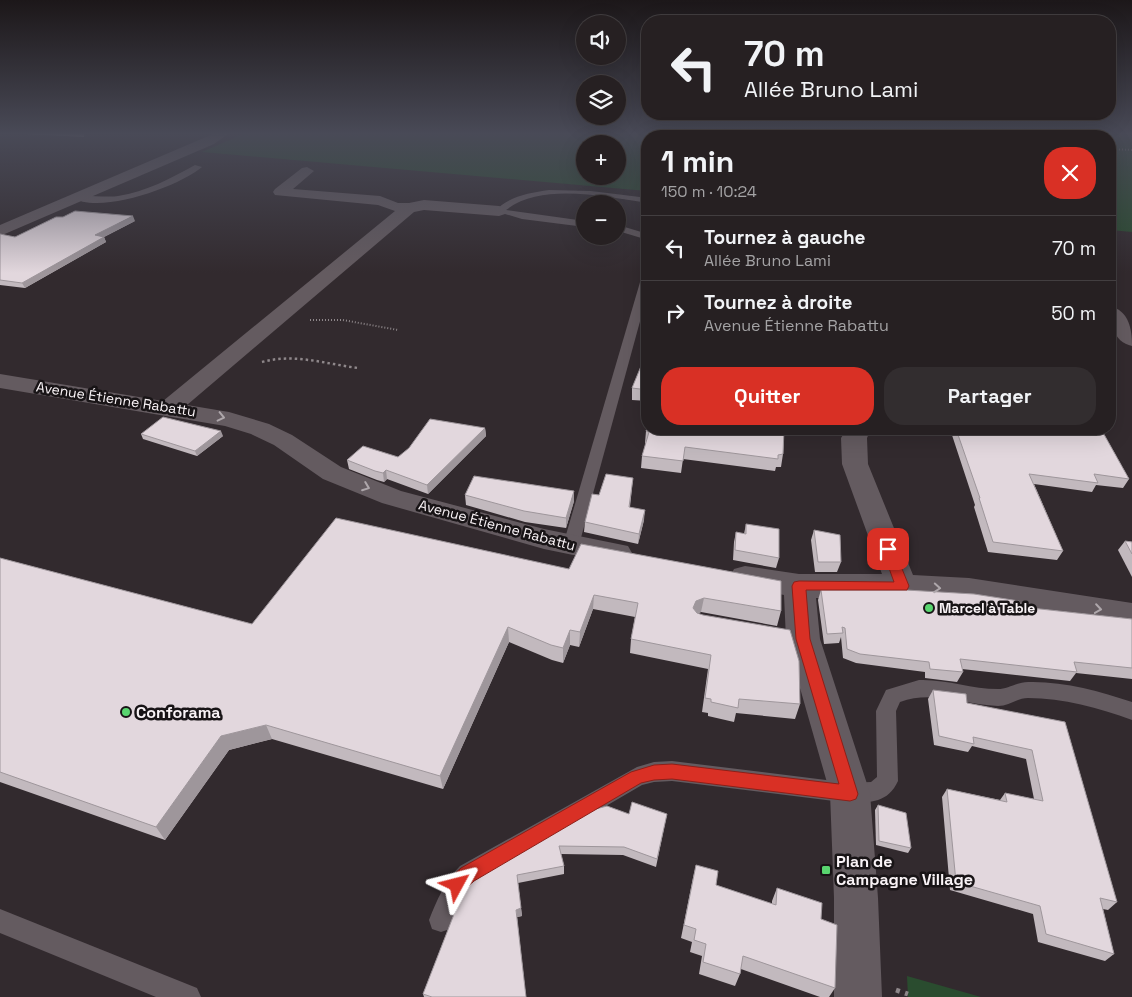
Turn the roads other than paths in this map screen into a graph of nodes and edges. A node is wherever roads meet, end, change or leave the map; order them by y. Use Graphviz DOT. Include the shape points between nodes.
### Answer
graph roads {
  1 [pos="115,181"];
  2 [pos="171,181"];
  3 [pos="295,181"];
  4 [pos="76,197"];
  5 [pos="641,200"];
  6 [pos="409,208"];
  7 [pos="499,211"];
  8 [pos="576,223"];
  9 [pos="626,231"];
  10 [pos="0,232"];
  11 [pos="641,236"];
  12 [pos="641,297"];
  13 [pos="1116,320"];
  14 [pos="1132,340"];
  15 [pos="0,381"];
  16 [pos="169,408"];
  17 [pos="856,435"];
  18 [pos="571,545"];
  19 [pos="638,557"];
  20 [pos="723,572"];
  21 [pos="799,586"];
  22 [pos="902,586"];
  23 [pos="1132,615"];
  24 [pos="1132,711"];
  25 [pos="850,794"];
  26 [pos="440,920"];
  27 [pos="0,921"];
  28 [pos="188,997"];
  29 [pos="858,997"];
  1 -- 4 [label="street"];
  2 -- 4 [label="lane" via="147,193 126,198 105,201"];
  3 -- 6 [label="street" via="280,192 380,201"];
  4 -- 10 [label="street"];
  5 -- 7 [label="lane" via="567,192 534,194 512,201"];
  6 -- 7 [label="street" via="424,205"];
  6 -- 16 [label="street"];
  7 -- 8 [label="lane"];
  9 -- 11 [label="lane"];
  12 -- 18 [label="lane"];
  13 -- 14 [label="street"];
  15 -- 16 [label="street, Avenue Étienne Rabattu"];
  16 -- 18 [label="street, Avenue Étienne Rabattu, one-way" via="228,419 260,429 283,440 332,473 392,497"];
  17 -- 22 [label="street" via="855,464"];
  18 -- 19 [label="street, Avenue Étienne Rabattu"];
  20 -- 21 [label="street"];
  21 -- 22 [label="street"];
  21 -- 25 [label="street" via="794,637"];
  22 -- 23 [label="street, one-way" via="969,590"];
  24 -- 25 [label="lane" via="1048,690 1024,690 1002,697 930,687 910,689 893,696 886,712 887,781 876,792"];
  25 -- 26 [label="lane" via="672,771 637,777 468,874 457,885"];
  25 -- 29 [label="street"];
  27 -- 28 [label="lane"];
}
